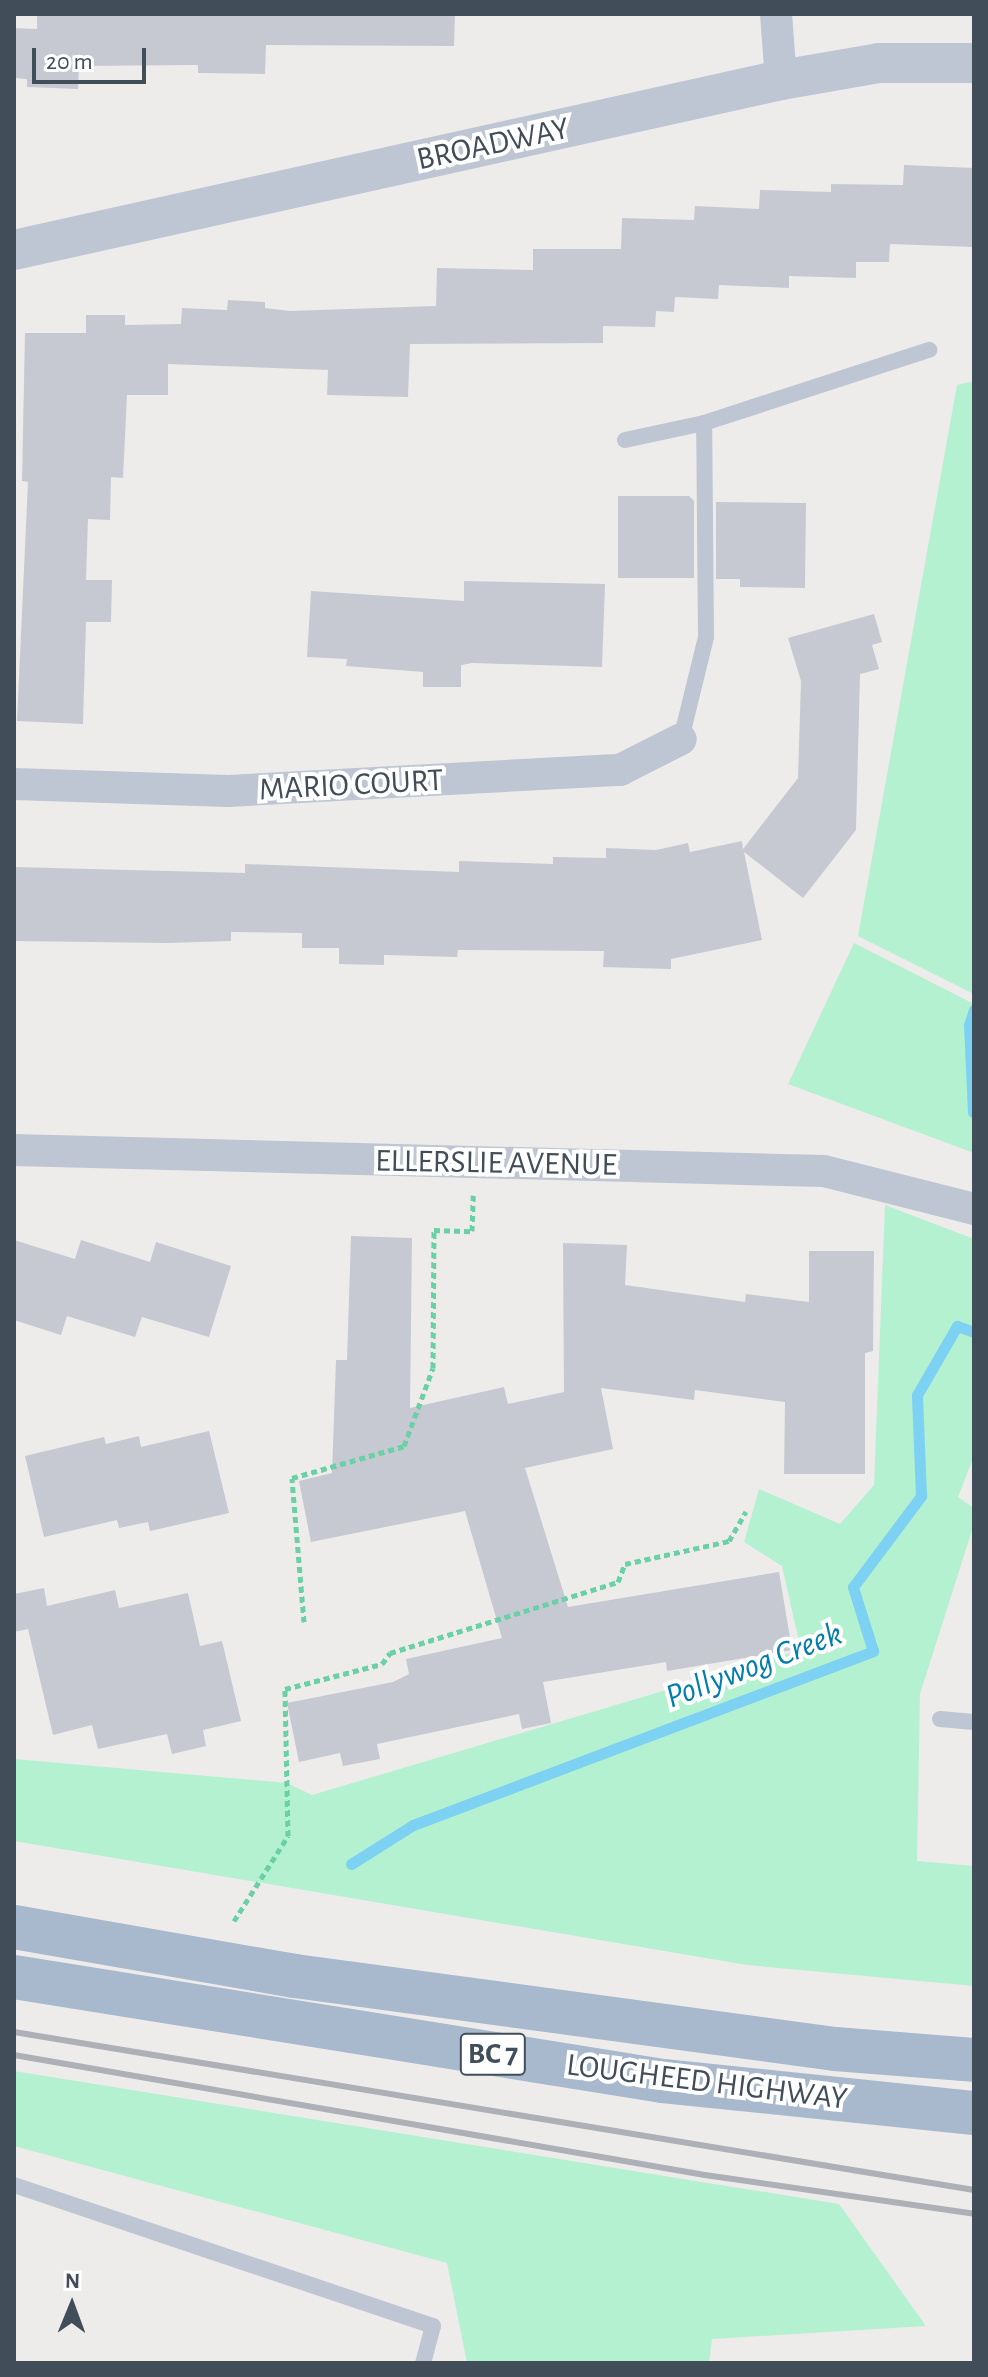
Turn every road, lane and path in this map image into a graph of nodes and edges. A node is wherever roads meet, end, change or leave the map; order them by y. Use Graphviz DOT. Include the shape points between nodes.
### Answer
graph roads {
  1 [pos="776,14"];
  2 [pos="974,63"];
  3 [pos="781,80"];
  4 [pos="14,250"];
  5 [pos="929,350"];
  6 [pos="704,423"];
  7 [pos="625,440"];
  8 [pos="681,739"];
  9 [pos="14,784"];
  10 [pos="14,1150"];
  11 [pos="473,1189"];
  12 [pos="974,1209"];
  13 [pos="746,1511"];
  14 [pos="304,1622"];
  15 [pos="940,1719"];
  16 [pos="974,1722"];
  17 [pos="234,1921"];
  18 [pos="14,1927"];
  19 [pos="14,1977"];
  20 [pos="974,2060"];
  21 [pos="974,2113"];
  22 [pos="14,2185"];
  23 [pos="423,2363"];
  1 -- 3 [label="street"];
  2 -- 3 [label="street, BROADWAY" via="879,63"];
  3 -- 4 [label="street, BROADWAY"];
  5 -- 6 [label="lane"];
  6 -- 7 [label="lane"];
  6 -- 8 [label="lane" via="706,637"];
  8 -- 9 [label="street, MARIO COURT" via="620,770 228,791"];
  10 -- 12 [label="street, ELLERSLIE AVENUE" via="824,1171"];
  11 -- 14 [label="path" via="472,1231 434,1230 433,1368 404,1446 292,1478"];
  13 -- 17 [label="path" via="729,1541 625,1564 618,1582 390,1653 382,1664 285,1689 288,1836"];
  15 -- 16 [label="lane"];
  18 -- 20 [label="main road, LOUGHEED HIGHWAY / BC 7" via="326,1981 835,2049"];
  19 -- 21 [label="main road, LOUGHEED HIGHWAY / BC 7" via="663,2081"];
  22 -- 23 [label="lane" via="433,2326"];
}
